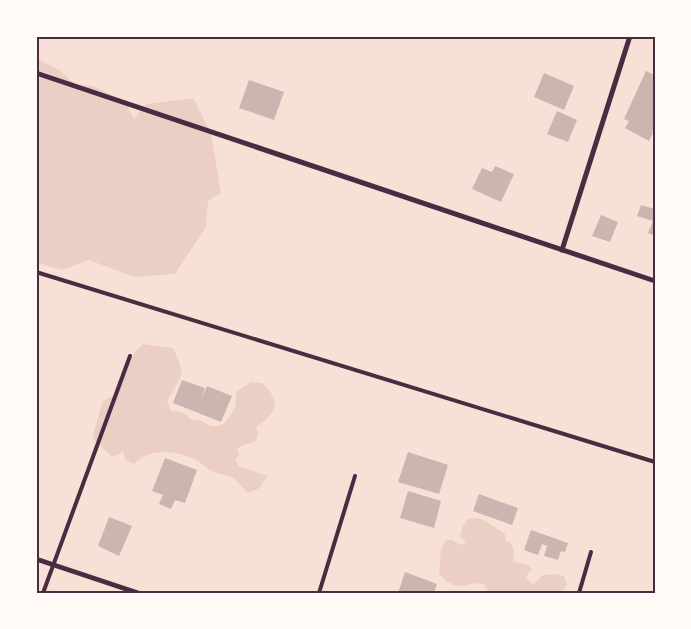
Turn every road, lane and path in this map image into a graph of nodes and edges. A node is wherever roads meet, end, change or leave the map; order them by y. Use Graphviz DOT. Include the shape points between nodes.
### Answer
graph roads {
  1 [pos="630,36"];
  2 [pos="36,73"];
  3 [pos="562,250"];
  4 [pos="36,272"];
  5 [pos="655,281"];
  6 [pos="130,356"];
  7 [pos="655,462"];
  8 [pos="355,476"];
  9 [pos="591,552"];
  10 [pos="36,559"];
  11 [pos="52,564"];
  12 [pos="43,593"];
  13 [pos="138,593"];
  14 [pos="319,593"];
  15 [pos="579,593"];
  1 -- 3 [label="street"];
  2 -- 3 [label="street"];
  3 -- 5 [label="street"];
  4 -- 7 [label="lane"];
  6 -- 11 [label="lane"];
  8 -- 14 [label="lane"];
  9 -- 15 [label="lane"];
  10 -- 11 [label="street"];
  11 -- 12 [label="lane"];
  11 -- 13 [label="street"];
}
